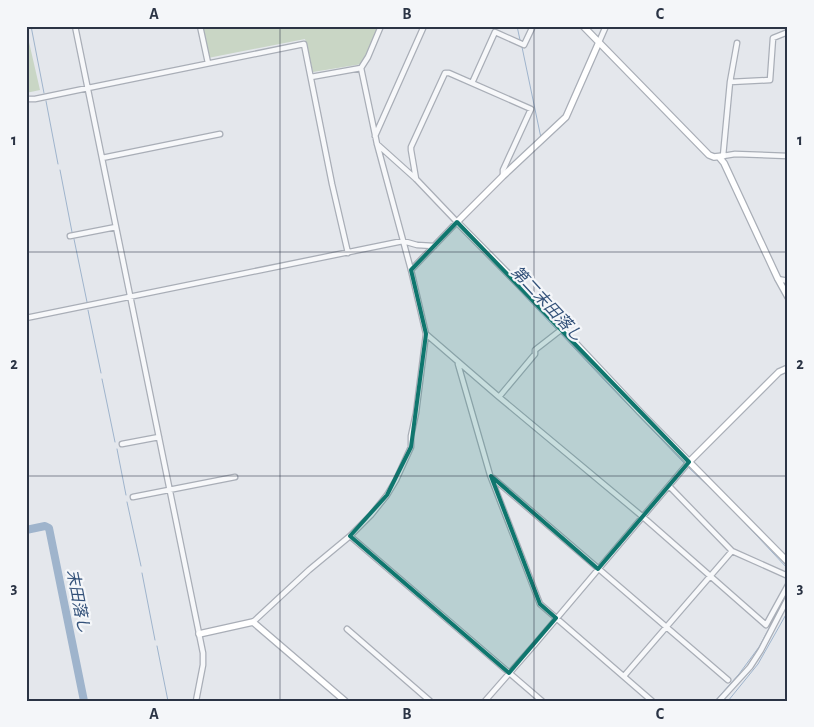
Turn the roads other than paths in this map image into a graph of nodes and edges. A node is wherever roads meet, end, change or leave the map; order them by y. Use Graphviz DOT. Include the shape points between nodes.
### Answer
graph roads {
  1 [pos="75,26"];
  2 [pos="200,26"];
  3 [pos="381,26"];
  4 [pos="424,26"];
  5 [pos="533,26"];
  6 [pos="583,26"];
  7 [pos="606,26"];
  8 [pos="788,32"];
  9 [pos="599,42"];
  10 [pos="737,43"];
  11 [pos="208,63"];
  12 [pos="361,68"];
  13 [pos="311,77"];
  14 [pos="730,82"];
  15 [pos="472,83"];
  16 [pos="88,88"];
  17 [pos="26,99"];
  18 [pos="220,134"];
  19 [pos="375,136"];
  20 [pos="377,144"];
  21 [pos="788,156"];
  22 [pos="721,157"];
  23 [pos="102,158"];
  24 [pos="503,176"];
  25 [pos="416,179"];
  26 [pos="458,222"];
  27 [pos="116,227"];
  28 [pos="70,236"];
  29 [pos="403,241"];
  30 [pos="434,246"];
  31 [pos="348,253"];
  32 [pos="411,270"];
  33 [pos="778,279"];
  34 [pos="788,280"];
  35 [pos="788,297"];
  36 [pos="130,298"];
  37 [pos="26,318"];
  38 [pos="562,330"];
  39 [pos="426,334"];
  40 [pos="458,362"];
  41 [pos="788,368"];
  42 [pos="499,397"];
  43 [pos="159,437"];
  44 [pos="122,444"];
  45 [pos="689,462"];
  46 [pos="490,475"];
  47 [pos="235,477"];
  48 [pos="669,486"];
  49 [pos="170,490"];
  50 [pos="133,497"];
  51 [pos="642,517"];
  52 [pos="350,536"];
  53 [pos="732,551"];
  54 [pos="788,562"];
  55 [pos="598,569"];
  56 [pos="788,576"];
  57 [pos="710,577"];
  58 [pos="788,585"];
  59 [pos="788,598"];
  60 [pos="556,618"];
  61 [pos="253,622"];
  62 [pos="666,627"];
  63 [pos="347,629"];
  64 [pos="199,634"];
  65 [pos="509,673"];
  66 [pos="624,676"];
  67 [pos="728,680"];
  68 [pos="196,701"];
  69 [pos="345,701"];
  70 [pos="430,701"];
  71 [pos="485,701"];
  72 [pos="542,701"];
  73 [pos="652,701"];
  74 [pos="719,701"];
  1 -- 16 [label="street"];
  2 -- 11 [label="street"];
  3 -- 12 [label="street"];
  4 -- 19 [label="street"];
  5 -- 15 [label="street" via="524,45 495,32"];
  6 -- 9 [label="street"];
  7 -- 9 [label="street"];
  8 -- 14 [label="street" via="773,38 770,80"];
  9 -- 22 [label="street" via="709,155"];
  9 -- 24 [label="street" via="566,117"];
  10 -- 14 [label="street"];
  11 -- 13 [label="street" via="304,44"];
  11 -- 16 [label="street"];
  12 -- 13 [label="street"];
  12 -- 19 [label="street"];
  13 -- 31 [label="street"];
  14 -- 22 [label="street"];
  15 -- 24 [label="street" via="530,109"];
  15 -- 25 [label="street" via="445,73 411,150"];
  16 -- 17 [label="street"];
  16 -- 23 [label="street"];
  18 -- 23 [label="street"];
  19 -- 20 [label="street"];
  20 -- 25 [label="street"];
  20 -- 29 [label="street"];
  21 -- 22 [label="street" via="734,154"];
  22 -- 33 [label="street"];
  23 -- 27 [label="street"];
  24 -- 26 [label="street"];
  25 -- 26 [label="street"];
  26 -- 30 [label="street"];
  26 -- 38 [label="street"];
  27 -- 28 [label="street"];
  27 -- 36 [label="street"];
  29 -- 30 [label="street"];
  29 -- 31 [label="street"];
  29 -- 32 [label="street"];
  30 -- 32 [label="street"];
  31 -- 36 [label="street"];
  32 -- 39 [label="street"];
  33 -- 34 [label="street"];
  33 -- 35 [label="street"];
  36 -- 37 [label="street"];
  36 -- 43 [label="street"];
  38 -- 42 [label="street" via="535,350"];
  38 -- 45 [label="street"];
  39 -- 40 [label="street"];
  39 -- 52 [label="street" via="411,447 387,495"];
  40 -- 42 [label="street"];
  40 -- 46 [label="street"];
  41 -- 45 [label="street" via="779,372"];
  42 -- 51 [label="street"];
  43 -- 44 [label="street"];
  43 -- 49 [label="street"];
  45 -- 48 [label="street"];
  45 -- 54 [label="street"];
  46 -- 55 [label="street"];
  46 -- 60 [label="street" via="540,604"];
  47 -- 49 [label="street"];
  48 -- 51 [label="street"];
  48 -- 53 [label="street"];
  49 -- 50 [label="street"];
  49 -- 64 [label="street"];
  51 -- 55 [label="street"];
  51 -- 57 [label="street"];
  52 -- 61 [label="street"];
  52 -- 65 [label="street"];
  53 -- 56 [label="street"];
  53 -- 57 [label="street"];
  55 -- 60 [label="street"];
  55 -- 62 [label="street"];
  57 -- 58 [label="street" via="766,625"];
  57 -- 62 [label="street"];
  59 -- 74 [label="street" via="750,667"];
  60 -- 65 [label="street"];
  60 -- 66 [label="street"];
  61 -- 64 [label="street"];
  61 -- 69 [label="street"];
  62 -- 66 [label="street"];
  62 -- 67 [label="street"];
  63 -- 70 [label="street"];
  64 -- 68 [label="street" via="203,659"];
  65 -- 71 [label="street"];
  65 -- 72 [label="street"];
  66 -- 73 [label="street"];
}
